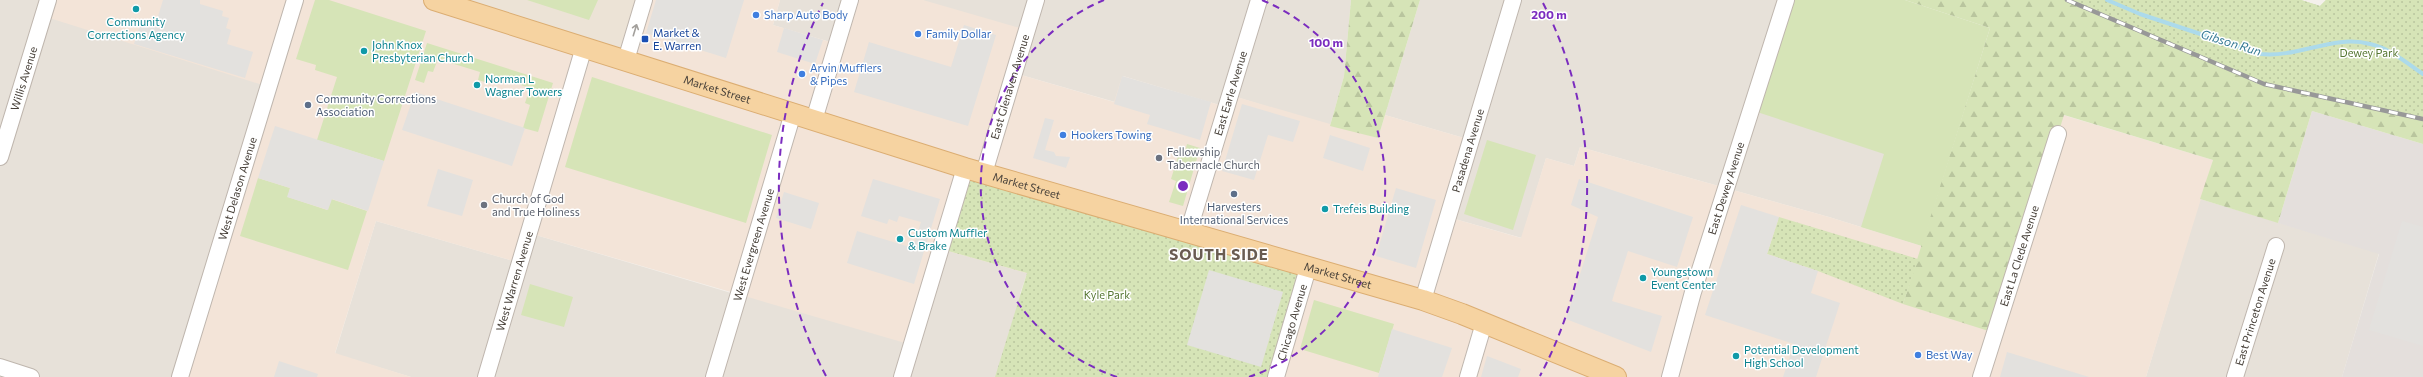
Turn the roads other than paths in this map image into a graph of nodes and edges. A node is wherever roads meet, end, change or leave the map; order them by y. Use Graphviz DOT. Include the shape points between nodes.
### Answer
graph roads {
  1 [pos="48,0"];
  2 [pos="295,0"];
  3 [pos="434,0"];
  4 [pos="644,0"];
  5 [pos="850,0"];
  6 [pos="1036,0"];
  7 [pos="1259,0"];
  8 [pos="1513,0"];
  9 [pos="1786,0"];
  10 [pos="584,47"];
  11 [pos="626,60"];
  12 [pos="793,113"];
  13 [pos="814,120"];
  14 [pos="2058,134"];
  15 [pos="0,157"];
  16 [pos="965,168"];
  17 [pos="984,173"];
  18 [pos="1188,232"];
  19 [pos="2276,246"];
  20 [pos="1308,268"];
  21 [pos="1423,300"];
  22 [pos="1484,323"];
  23 [pos="0,367"];
  24 [pos="31,377"];
  25 [pos="180,377"];
  26 [pos="486,377"];
  27 [pos="714,377"];
  28 [pos="902,377"];
  29 [pos="1276,377"];
  30 [pos="1468,377"];
  31 [pos="1616,377"];
  32 [pos="1670,377"];
  33 [pos="1981,377"];
  34 [pos="2235,377"];
  1 -- 15 [label="street, Willis Avenue"];
  2 -- 25 [label="street, West Delason Avenue"];
  3 -- 10 [label="main road, Market Street"];
  11 -- 4 [label="street, one-way"];
  5 -- 13 [label="street"];
  6 -- 17 [label="street, East Glenaven Avenue"];
  7 -- 18 [label="street, East Earle Avenue"];
  8 -- 21 [label="street, Pasadena Avenue"];
  9 -- 32 [label="street, East Dewey Avenue" via="1689,306"];
  10 -- 11 [label="main road, Market Street"];
  10 -- 26 [label="street, West Warren Avenue"];
  11 -- 12 [label="main road, Market Street"];
  12 -- 13 [label="main road, Market Street"];
  12 -- 27 [label="street, West Evergreen Avenue"];
  13 -- 16 [label="main road, Market Street"];
  14 -- 33 [label="street, East La Clede Avenue"];
  16 -- 17 [label="main road, Market Street"];
  16 -- 28 [label="street"];
  17 -- 18 [label="main road, Market Street"];
  18 -- 20 [label="main road, Market Street"];
  19 -- 34 [label="street, East Princeton Avenue"];
  20 -- 21 [label="main road, Market Street"];
  20 -- 29 [label="street, Chicago Avenue"];
  21 -- 22 [label="main road, Market Street"];
  22 -- 30 [label="street"];
  22 -- 31 [label="main road, Market Street"];
  23 -- 24 [label="street"];
}
